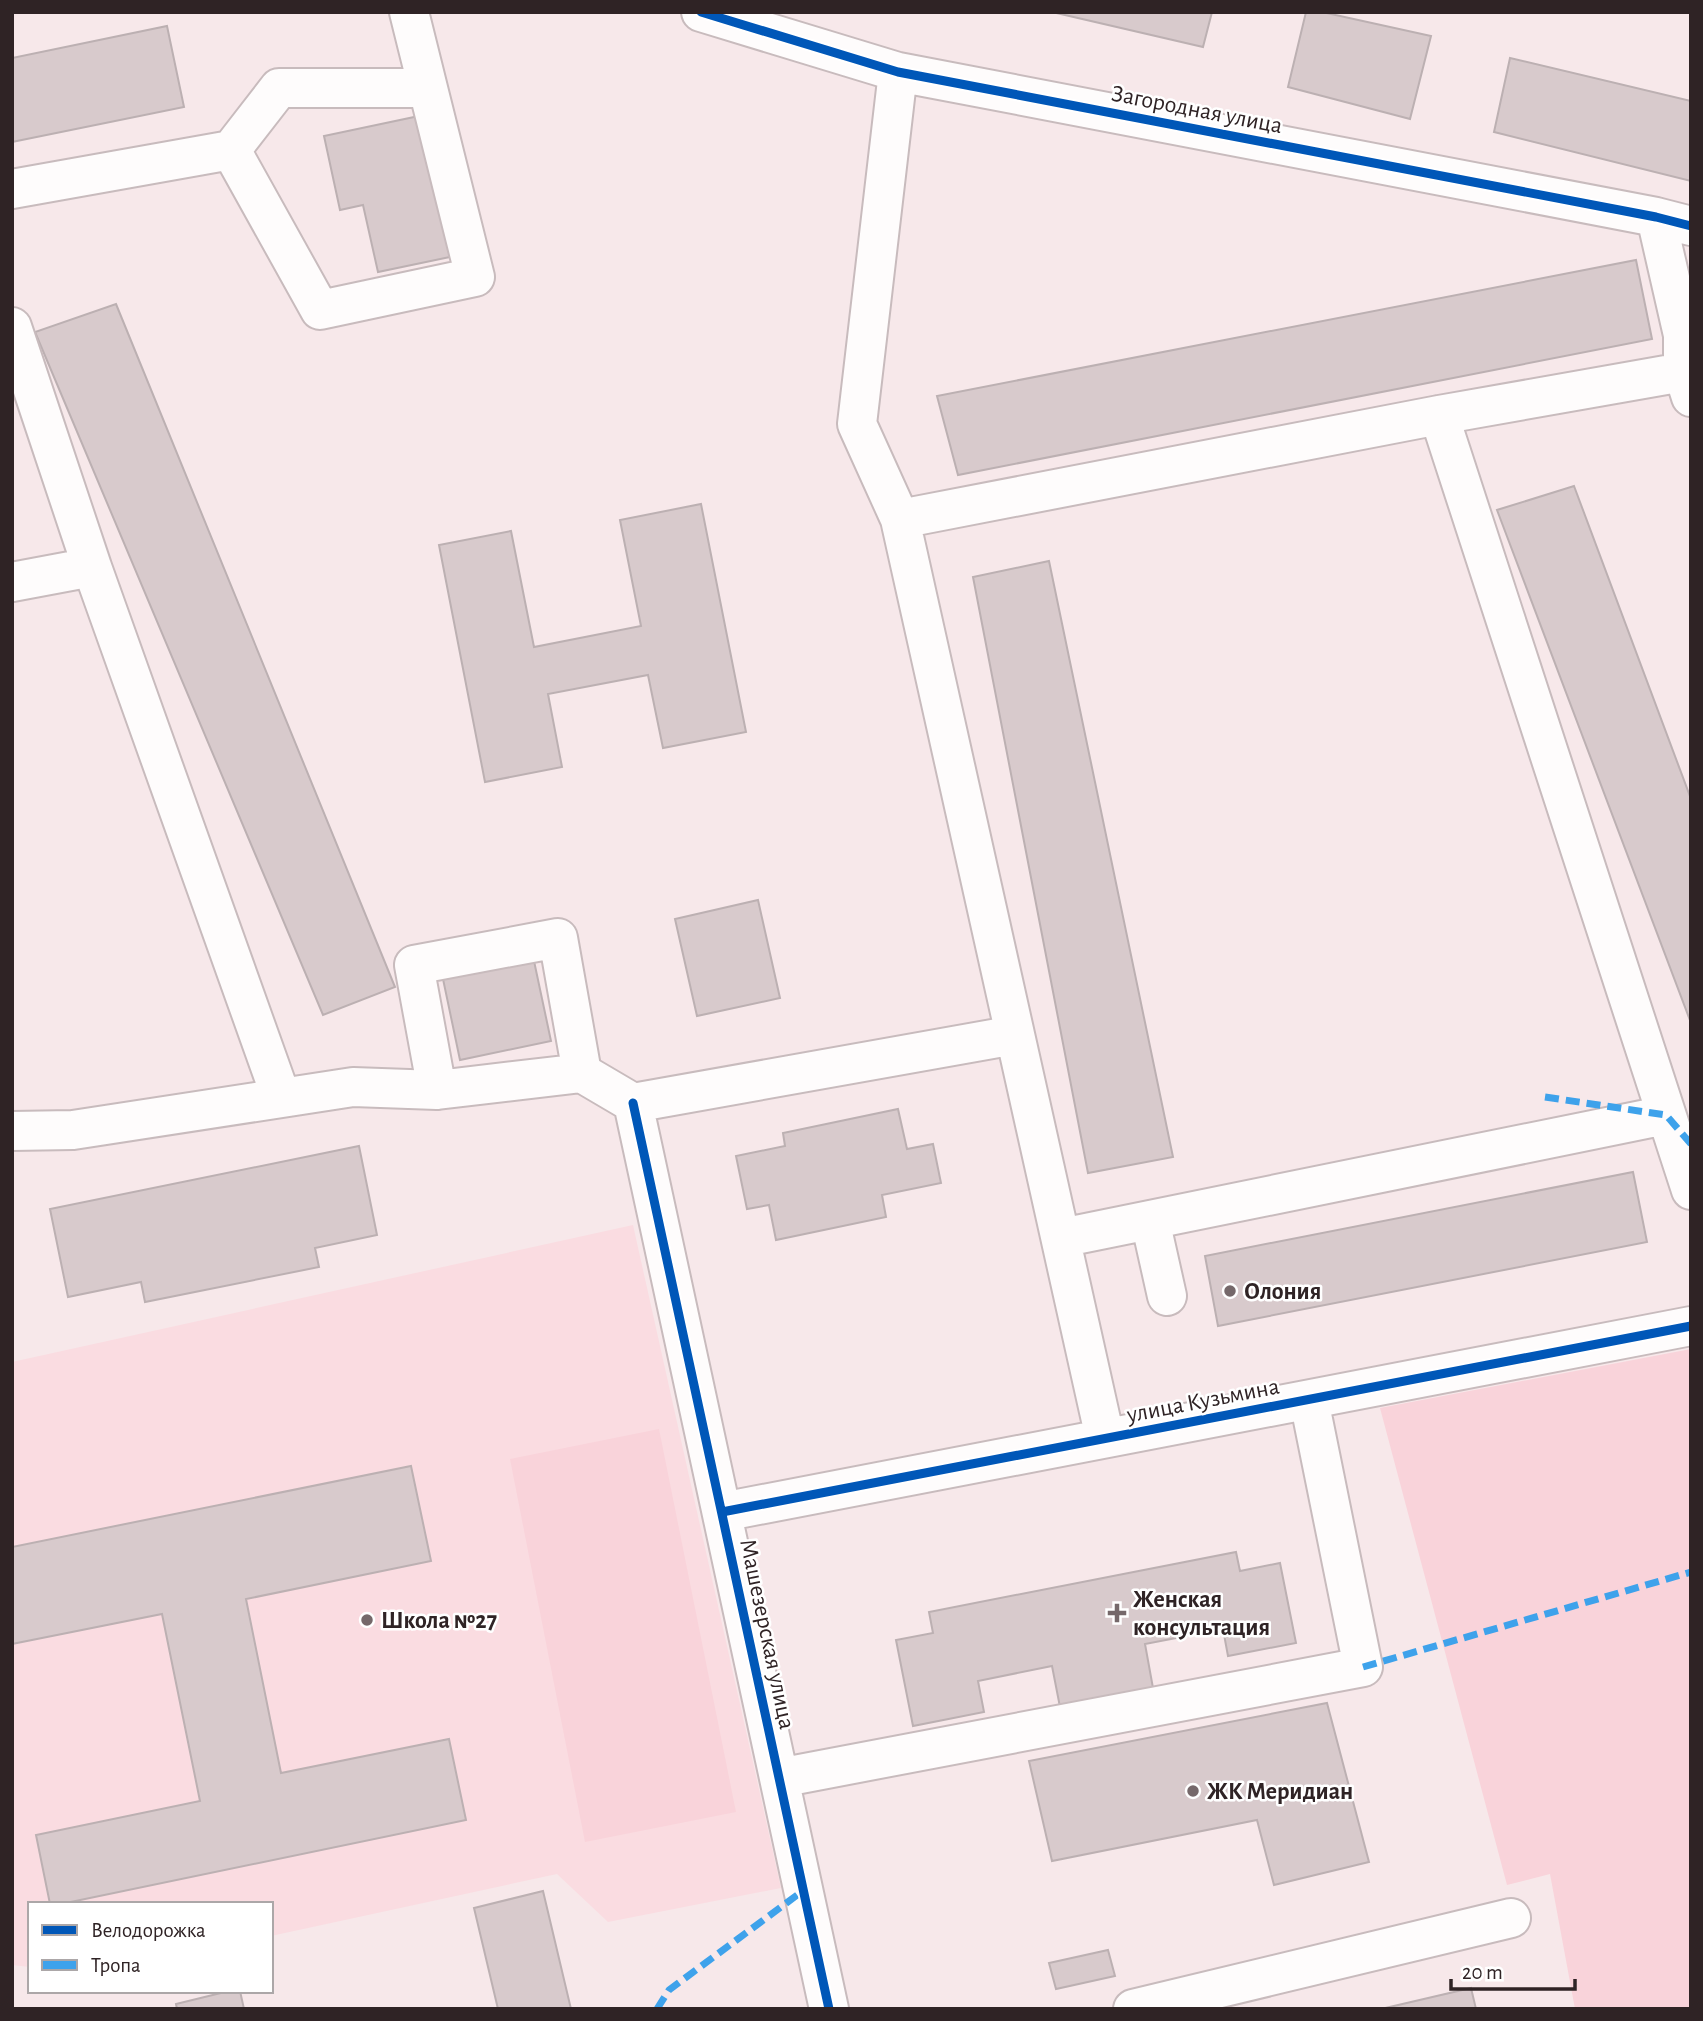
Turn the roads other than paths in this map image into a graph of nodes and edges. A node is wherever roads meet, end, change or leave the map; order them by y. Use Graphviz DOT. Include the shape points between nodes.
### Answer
graph roads {
  1 [pos="408,12"];
  2 [pos="701,12"];
  3 [pos="898,72"];
  4 [pos="426,89"];
  5 [pos="231,150"];
  6 [pos="12,189"];
  7 [pos="1674,221"];
  8 [pos="12,327"];
  9 [pos="1687,359"];
  10 [pos="1438,415"];
  11 [pos="900,519"];
  12 [pos="92,567"];
  13 [pos="12,582"];
  14 [pos="1015,1035"];
  15 [pos="582,1073"];
  16 [pos="437,1090"];
  17 [pos="281,1097"];
  18 [pos="633,1103"];
  19 [pos="1666,1115"];
  20 [pos="12,1132"];
  21 [pos="1691,1190"];
  22 [pos="1150,1220"];
  23 [pos="1061,1238"];
  24 [pos="1167,1296"];
  25 [pos="1691,1326"];
  26 [pos="1309,1399"];
  27 [pos="1105,1438"];
  28 [pos="722,1512"];
  29 [pos="779,1778"];
  30 [pos="1511,1918"];
  31 [pos="829,2009"];
  32 [pos="1133,2009"];
  1 -- 4 [label="street"];
  2 -- 3 [label="street, Загородная улица"];
  3 -- 7 [label="street, Загородная улица"];
  3 -- 11 [label="street" via="857,424"];
  4 -- 5 [label="street" via="279,88"];
  4 -- 5 [label="street" via="475,277 320,310"];
  5 -- 6 [label="street"];
  7 -- 9 [label="street"];
  8 -- 12 [label="street"];
  9 -- 10 [label="street"];
  10 -- 11 [label="street"];
  10 -- 19 [label="street"];
  11 -- 14 [label="street"];
  12 -- 13 [label="street"];
  12 -- 17 [label="street"];
  14 -- 18 [label="street"];
  14 -- 23 [label="street"];
  15 -- 16 [label="street"];
  15 -- 16 [label="street" via="558,938 414,965"];
  15 -- 18 [label="street"];
  16 -- 17 [label="street" via="353,1087"];
  17 -- 20 [label="street" via="74,1130"];
  18 -- 28 [label="street, Машезерская улица"];
  19 -- 21 [label="street"];
  19 -- 22 [label="street"];
  22 -- 23 [label="street"];
  22 -- 24 [label="street"];
  23 -- 27 [label="street"];
  25 -- 26 [label="street, улица Кузьмина"];
  26 -- 27 [label="street, улица Кузьмина"];
  26 -- 29 [label="street" via="1363,1667"];
  27 -- 28 [label="street, улица Кузьмина"];
  28 -- 29 [label="street, Машезерская улица"];
  29 -- 31 [label="street, Машезерская улица"];
  30 -- 32 [label="street"];
}
